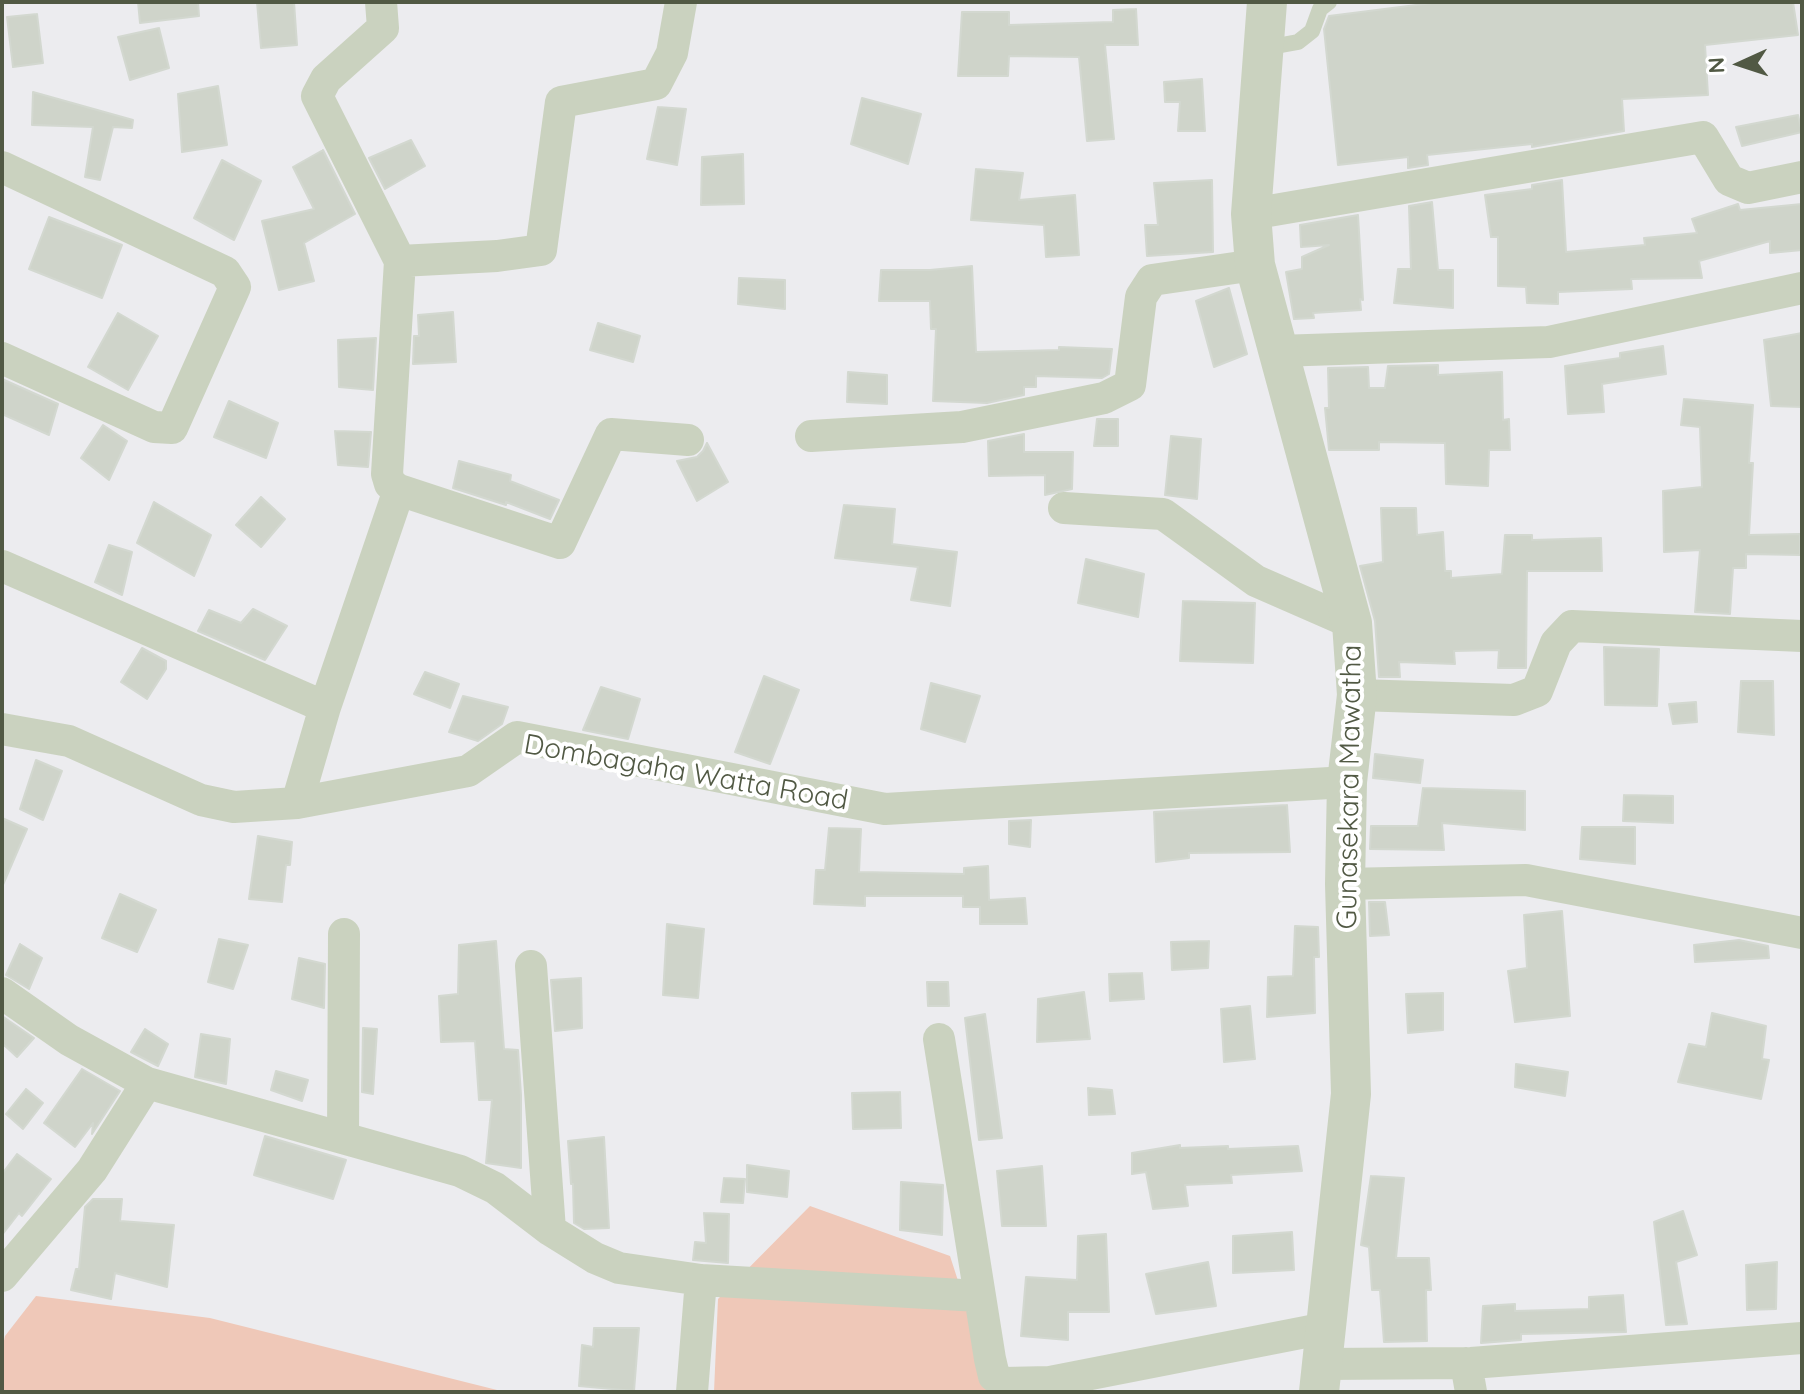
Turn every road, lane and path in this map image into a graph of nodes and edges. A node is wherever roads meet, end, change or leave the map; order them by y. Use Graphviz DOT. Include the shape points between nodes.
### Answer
graph roads {
  1 [pos="381,2"];
  2 [pos="681,2"];
  3 [pos="1267,2"];
  4 [pos="1329,2"];
  5 [pos="1264,48"];
  6 [pos="2,167"];
  7 [pos="1802,177"];
  8 [pos="1251,214"];
  9 [pos="400,261"];
  10 [pos="1255,265"];
  11 [pos="1802,288"];
  12 [pos="1278,351"];
  13 [pos="2,358"];
  14 [pos="811,436"];
  15 [pos="688,440"];
  16 [pos="399,490"];
  17 [pos="1064,508"];
  18 [pos="2,566"];
  19 [pos="1352,623"];
  20 [pos="1802,636"];
  21 [pos="1357,695"];
  22 [pos="325,707"];
  23 [pos="2,729"];
  24 [pos="1347,782"];
  25 [pos="297,803"];
  26 [pos="1345,884"];
  27 [pos="1802,933"];
  28 [pos="344,934"];
  29 [pos="531,966"];
  30 [pos="2,993"];
  31 [pos="939,1039"];
  32 [pos="147,1083"];
  33 [pos="343,1138"];
  34 [pos="550,1230"];
  35 [pos="2,1276"];
  36 [pos="701,1280"];
  37 [pos="979,1296"];
  38 [pos="1802,1338"];
  39 [pos="1323,1361"];
  40 [pos="1469,1378"];
  41 [pos="1015,1387"];
  42 [pos="692,1392"];
  1 -- 9 [label="street" via="383,28 326,79 317,96"];
  2 -- 9 [label="street" via="672,53 656,84 561,102 541,250"];
  3 -- 5 [label="street, Gunasekara Mawatha"];
  4 -- 5 [label="lane" via="1320,9 1312,31 1298,42"];
  5 -- 8 [label="street, Gunasekara Mawatha"];
  6 -- 13 [label="street" via="225,272 235,287 172,428 154,427"];
  7 -- 8 [label="street" via="1748,188 1729,180 1703,137"];
  8 -- 10 [label="street, Gunasekara Mawatha"];
  9 -- 16 [label="street" via="387,474"];
  10 -- 12 [label="street, Gunasekara Mawatha"];
  10 -- 14 [label="street" via="1152,280 1141,297 1130,385 1104,398 962,427"];
  11 -- 12 [label="street" via="1549,342"];
  12 -- 19 [label="street, Gunasekara Mawatha"];
  15 -- 16 [label="street" via="611,434 560,543"];
  16 -- 22 [label="street"];
  17 -- 19 [label="street" via="1163,514 1256,581"];
  18 -- 22 [label="street"];
  19 -- 21 [label="street, Gunasekara Mawatha"];
  20 -- 21 [label="street" via="1572,626 1556,643 1537,691 1514,700"];
  21 -- 24 [label="street, Gunasekara Mawatha"];
  22 -- 25 [label="street"];
  23 -- 25 [label="street, Dombagaha Watta Road" via="69,741 201,800 234,807"];
  24 -- 25 [label="street, Dombagaha Watta Road" via="885,809 517,737 468,771"];
  24 -- 26 [label="street, Gunasekara Mawatha"];
  26 -- 27 [label="street" via="1526,880"];
  26 -- 39 [label="street, Gunasekara Mawatha" via="1351,1094"];
  28 -- 33 [label="street"];
  29 -- 34 [label="street"];
  30 -- 32 [label="street" via="69,1040"];
  31 -- 37 [label="street"];
  32 -- 33 [label="street"];
  32 -- 35 [label="street" via="92,1170"];
  33 -- 34 [label="street" via="460,1171 495,1188"];
  34 -- 36 [label="street" via="619,1268"];
  36 -- 37 [label="street"];
  36 -- 42 [label="street"];
  37 -- 41 [label="street" via="994,1376"];
  38 -- 40 [label="street"];
  39 -- 40 [label="street"];
  39 -- 41 [label="street"];
}
